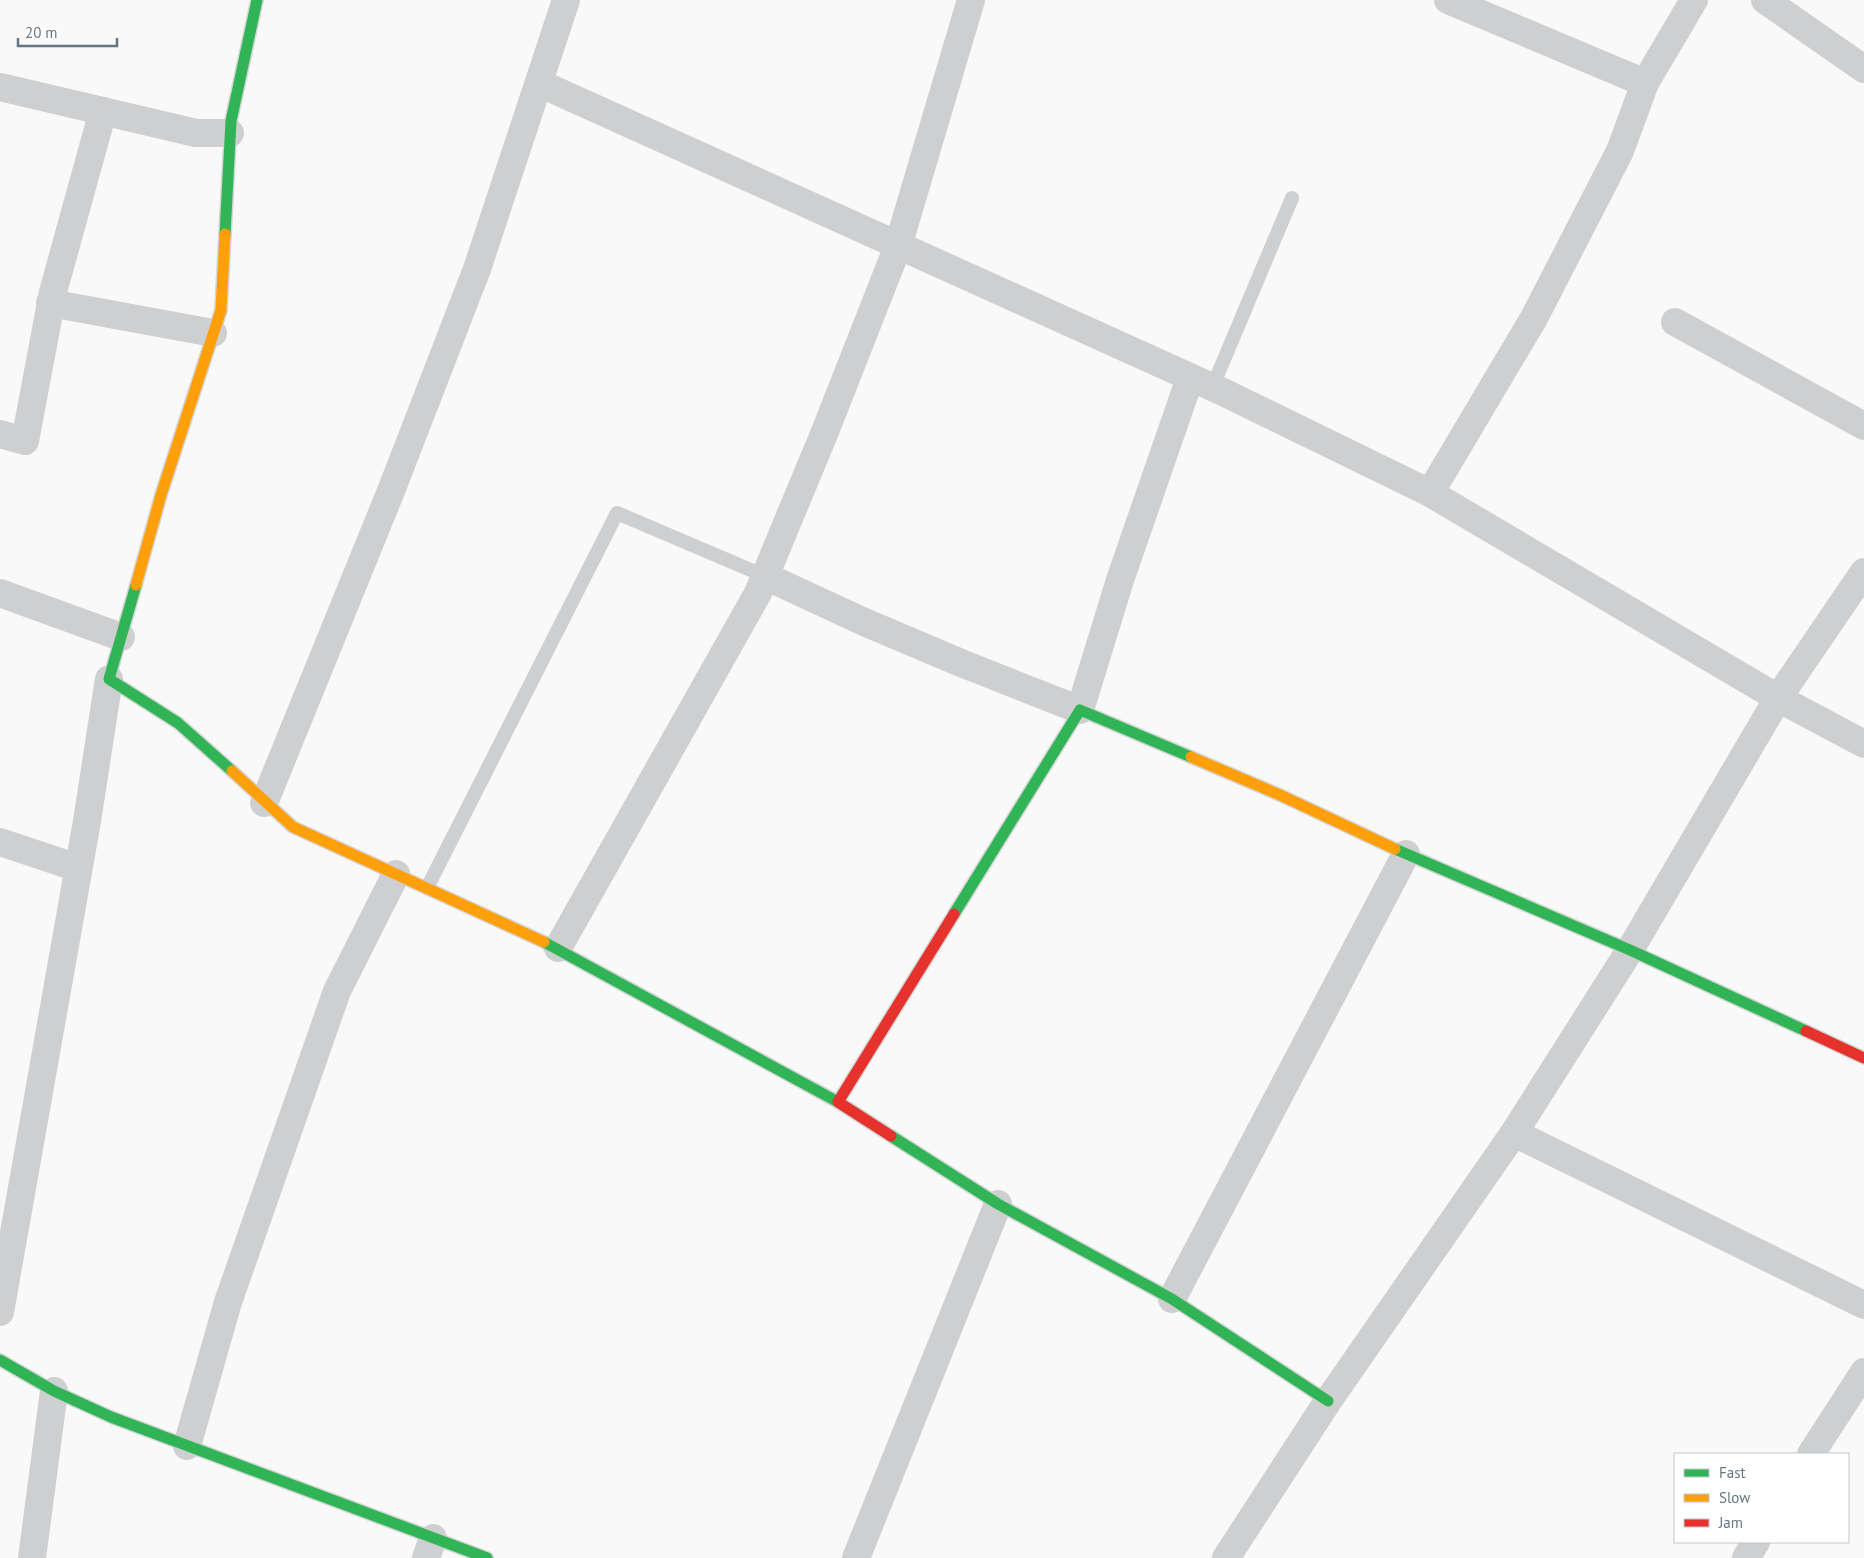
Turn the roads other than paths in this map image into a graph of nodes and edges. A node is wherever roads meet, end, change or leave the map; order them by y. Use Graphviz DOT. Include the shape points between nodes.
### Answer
graph roads {
  1 [pos="257,0"];
  2 [pos="566,0"];
  3 [pos="970,0"];
  4 [pos="1449,0"];
  5 [pos="1694,0"];
  6 [pos="1765,0"];
  7 [pos="1864,68"];
  8 [pos="539,83"];
  9 [pos="1645,83"];
  10 [pos="0,87"];
  11 [pos="103,111"];
  12 [pos="230,133"];
  13 [pos="1292,198"];
  14 [pos="898,246"];
  15 [pos="50,303"];
  16 [pos="1675,322"];
  17 [pos="213,334"];
  18 [pos="1201,383"];
  19 [pos="1864,426"];
  20 [pos="0,434"];
  21 [pos="1430,493"];
  22 [pos="1864,572"];
  23 [pos="765,576"];
  24 [pos="0,593"];
  25 [pos="121,637"];
  26 [pos="108,680"];
  27 [pos="1778,698"];
  28 [pos="1080,710"];
  29 [pos="1864,744"];
  30 [pos="264,803"];
  31 [pos="0,842"];
  32 [pos="1406,854"];
  33 [pos="78,868"];
  34 [pos="396,874"];
  35 [pos="428,888"];
  36 [pos="558,948"];
  37 [pos="1630,950"];
  38 [pos="1864,1058"];
  39 [pos="838,1102"];
  40 [pos="1514,1133"];
  41 [pos="998,1204"];
  42 [pos="1172,1299"];
  43 [pos="1864,1305"];
  44 [pos="0,1312"];
  45 [pos="0,1360"];
  46 [pos="1864,1372"];
  47 [pos="54,1392"];
  48 [pos="1328,1401"];
  49 [pos="188,1446"];
  50 [pos="1812,1453"];
  51 [pos="1755,1543"];
  52 [pos="430,1548"];
  53 [pos="32,1558"];
  54 [pos="487,1558"];
  55 [pos="856,1558"];
  56 [pos="1226,1558"];
  57 [pos="1746,1558"];
  1 -- 12 [label="street"];
  2 -- 8 [label="street"];
  3 -- 14 [label="street"];
  4 -- 9 [label="street"];
  5 -- 9 [label="street"];
  6 -- 7 [label="street"];
  8 -- 14 [label="street"];
  8 -- 30 [label="street" via="473,278"];
  9 -- 21 [label="street" via="1620,151 1534,318"];
  10 -- 11 [label="street"];
  11 -- 12 [label="street" via="196,133"];
  11 -- 15 [label="street"];
  12 -- 17 [label="street" via="221,310"];
  13 -- 18 [label="lane"];
  14 -- 18 [label="street"];
  14 -- 23 [label="street"];
  15 -- 17 [label="street"];
  15 -- 20 [label="street" via="26,441"];
  16 -- 19 [label="street"];
  17 -- 25 [label="street" via="161,496"];
  18 -- 21 [label="street"];
  18 -- 28 [label="street" via="1120,580"];
  21 -- 27 [label="street"];
  22 -- 27 [label="street"];
  23 -- 28 [label="street" via="862,621"];
  23 -- 35 [label="lane" via="617,513"];
  23 -- 36 [label="street"];
  24 -- 25 [label="street"];
  25 -- 26 [label="street"];
  26 -- 30 [label="street" via="178,723"];
  26 -- 33 [label="street"];
  27 -- 29 [label="street"];
  27 -- 37 [label="street"];
  28 -- 32 [label="street" via="1280,795"];
  28 -- 39 [label="street"];
  30 -- 34 [label="street" via="293,828"];
  31 -- 33 [label="street"];
  32 -- 37 [label="street"];
  32 -- 42 [label="street"];
  33 -- 44 [label="street"];
  34 -- 35 [label="street"];
  34 -- 49 [label="street" via="337,991 228,1302"];
  35 -- 36 [label="street"];
  36 -- 39 [label="street"];
  37 -- 38 [label="street"];
  37 -- 40 [label="street"];
  39 -- 41 [label="street"];
  40 -- 43 [label="street"];
  40 -- 48 [label="street"];
  41 -- 42 [label="street"];
  41 -- 55 [label="street"];
  42 -- 48 [label="street"];
  45 -- 47 [label="street"];
  46 -- 50 [label="street"];
  47 -- 49 [label="street"];
  47 -- 53 [label="street"];
  48 -- 56 [label="street"];
  49 -- 52 [label="street"];
  51 -- 57 [label="street"];
  52 -- 54 [label="street"];
}
